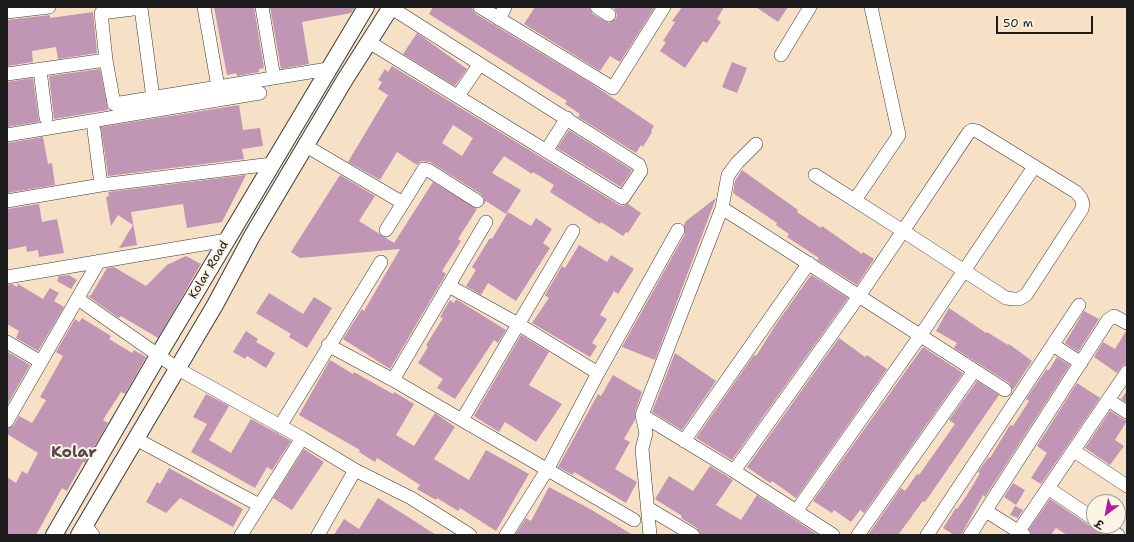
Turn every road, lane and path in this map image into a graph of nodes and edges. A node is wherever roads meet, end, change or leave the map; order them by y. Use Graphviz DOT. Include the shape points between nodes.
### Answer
graph roads {
  1 [pos="49,7"];
  2 [pos="204,7"];
  3 [pos="262,7"];
  4 [pos="366,7"];
  5 [pos="391,7"];
  6 [pos="480,7"];
  7 [pos="505,7"];
  8 [pos="597,7"];
  9 [pos="664,7"];
  10 [pos="810,7"];
  11 [pos="871,7"];
  12 [pos="7,12"];
  13 [pos="609,15"];
  14 [pos="499,19"];
  15 [pos="369,42"];
  16 [pos="781,55"];
  17 [pos="106,60"];
  18 [pos="479,65"];
  19 [pos="328,69"];
  20 [pos="40,70"];
  21 [pos="7,74"];
  22 [pos="274,78"];
  23 [pos="218,87"];
  24 [pos="260,92"];
  25 [pos="458,96"];
  26 [pos="153,98"];
  27 [pos="46,118"];
  28 [pos="566,118"];
  29 [pos="94,130"];
  30 [pos="7,135"];
  31 [pos="756,144"];
  32 [pos="306,146"];
  33 [pos="546,151"];
  34 [pos="272,164"];
  35 [pos="1034,167"];
  36 [pos="815,175"];
  37 [pos="101,185"];
  38 [pos="855,200"];
  39 [pos="7,201"];
  40 [pos="477,201"];
  41 [pos="403,203"];
  42 [pos="722,208"];
  43 [pos="486,222"];
  44 [pos="386,230"];
  45 [pos="678,230"];
  46 [pos="903,231"];
  47 [pos="573,232"];
  48 [pos="226,240"];
  49 [pos="99,261"];
  50 [pos="381,262"];
  51 [pos="809,263"];
  52 [pos="964,270"];
  53 [pos="7,277"];
  54 [pos="449,286"];
  55 [pos="859,296"];
  56 [pos="78,298"];
  57 [pos="1079,305"];
  58 [pos="1127,323"];
  59 [pos="518,324"];
  60 [pos="920,336"];
  61 [pos="7,342"];
  62 [pos="328,345"];
  63 [pos="1052,345"];
  64 [pos="159,354"];
  65 [pos="41,362"];
  66 [pos="1081,363"];
  67 [pos="178,369"];
  68 [pos="974,371"];
  69 [pos="1127,372"];
  70 [pos="598,373"];
  71 [pos="394,380"];
  72 [pos="1005,390"];
  73 [pos="1108,400"];
  74 [pos="1127,412"];
  75 [pos="642,415"];
  76 [pos="462,420"];
  77 [pos="7,421"];
  78 [pos="280,426"];
  79 [pos="302,438"];
  80 [pos="136,439"];
  81 [pos="684,441"];
  82 [pos="1074,451"];
  83 [pos="355,470"];
  84 [pos="547,470"];
  85 [pos="734,471"];
  86 [pos="1127,486"];
  87 [pos="1048,488"];
  88 [pos="259,505"];
  89 [pos="648,508"];
  90 [pos="797,510"];
  91 [pos="986,512"];
  92 [pos="1086,514"];
  93 [pos="634,520"];
  94 [pos="86,532"];
  95 [pos="1021,533"];
  96 [pos="930,534"];
  97 [pos="54,535"];
  98 [pos="241,535"];
  99 [pos="318,535"];
  100 [pos="470,535"];
  101 [pos="506,535"];
  102 [pos="650,535"];
  103 [pos="693,535"];
  104 [pos="833,535"];
  105 [pos="858,535"];
  106 [pos="970,535"];
  1 -- 12 [label="street"];
  2 -- 23 [label="street"];
  3 -- 22 [label="street"];
  4 -- 19 [label="main road, Kolar Road"];
  5 -- 15 [label="main road, Kolar Road"];
  5 -- 18 [label="street"];
  6 -- 14 [label="street"];
  7 -- 14 [label="street"];
  8 -- 13 [label="street"];
  9 -- 14 [label="street" via="613,88"];
  10 -- 16 [label="street"];
  11 -- 38 [label="street" via="899,135"];
  15 -- 25 [label="street"];
  15 -- 32 [label="main road, Kolar Road"];
  17 -- 20 [label="street"];
  17 -- 26 [label="street" via="114,104"];
  17 -- 26 [label="street" via="101,13 141,8"];
  18 -- 25 [label="street"];
  18 -- 28 [label="street"];
  19 -- 22 [label="street"];
  19 -- 34 [label="main road, Kolar Road"];
  20 -- 21 [label="street"];
  20 -- 27 [label="street"];
  22 -- 23 [label="street"];
  23 -- 26 [label="street"];
  24 -- 30 [label="street"];
  25 -- 33 [label="street"];
  28 -- 33 [label="street"];
  28 -- 33 [label="street" via="639,165 641,171 624,198"];
  29 -- 37 [label="street"];
  31 -- 42 [label="street" via="728,176"];
  32 -- 41 [label="street"];
  32 -- 67 [label="main road, Kolar Road" via="252,236"];
  34 -- 37 [label="street"];
  34 -- 48 [label="main road, Kolar Road"];
  35 -- 46 [label="street" via="972,130 968,132"];
  35 -- 52 [label="street"];
  35 -- 52 [label="street" via="1076,192 1083,204 1026,295 1019,299 1006,298"];
  36 -- 38 [label="street"];
  37 -- 39 [label="street"];
  38 -- 46 [label="street"];
  40 -- 41 [label="street" via="428,170 424,170"];
  41 -- 44 [label="street"];
  42 -- 51 [label="street"];
  42 -- 75 [label="street"];
  43 -- 54 [label="street"];
  45 -- 70 [label="street"];
  46 -- 52 [label="street"];
  46 -- 55 [label="street"];
  47 -- 59 [label="street"];
  48 -- 49 [label="street"];
  48 -- 64 [label="main road, Kolar Road"];
  49 -- 53 [label="street"];
  49 -- 56 [label="street"];
  50 -- 62 [label="street"];
  51 -- 55 [label="street"];
  51 -- 81 [label="street"];
  52 -- 60 [label="street"];
  54 -- 59 [label="street"];
  54 -- 71 [label="street"];
  55 -- 60 [label="street"];
  55 -- 85 [label="street"];
  56 -- 64 [label="street"];
  56 -- 65 [label="street"];
  57 -- 63 [label="street"];
  58 -- 66 [label="street" via="1111,316"];
  59 -- 70 [label="street"];
  59 -- 76 [label="street"];
  60 -- 68 [label="street"];
  60 -- 90 [label="street"];
  61 -- 65 [label="street"];
  62 -- 71 [label="street"];
  62 -- 78 [label="street"];
  63 -- 66 [label="street"];
  63 -- 96 [label="street"];
  64 -- 67 [label="street"];
  64 -- 97 [label="main road, Kolar Road"];
  65 -- 77 [label="street"];
  66 -- 91 [label="street"];
  67 -- 78 [label="street"];
  67 -- 80 [label="main road, Kolar Road"];
  68 -- 72 [label="street"];
  68 -- 105 [label="street"];
  69 -- 73 [label="street"];
  70 -- 84 [label="street"];
  71 -- 76 [label="street"];
  73 -- 74 [label="street"];
  73 -- 82 [label="street"];
  75 -- 81 [label="street"];
  75 -- 89 [label="street" via="646,433 642,449"];
  76 -- 84 [label="street"];
  78 -- 79 [label="street"];
  79 -- 83 [label="street"];
  79 -- 88 [label="street"];
  80 -- 88 [label="street"];
  80 -- 94 [label="main road, Kolar Road"];
  81 -- 85 [label="street"];
  82 -- 86 [label="street"];
  82 -- 87 [label="street"];
  83 -- 99 [label="street"];
  83 -- 100 [label="street" via="411,498"];
  84 -- 93 [label="street"];
  84 -- 101 [label="street"];
  85 -- 90 [label="street"];
  87 -- 92 [label="street"];
  87 -- 95 [label="street"];
  88 -- 98 [label="street"];
  89 -- 102 [label="street"];
  89 -- 103 [label="street"];
  90 -- 104 [label="street"];
  91 -- 95 [label="street"];
  91 -- 106 [label="street"];
}
